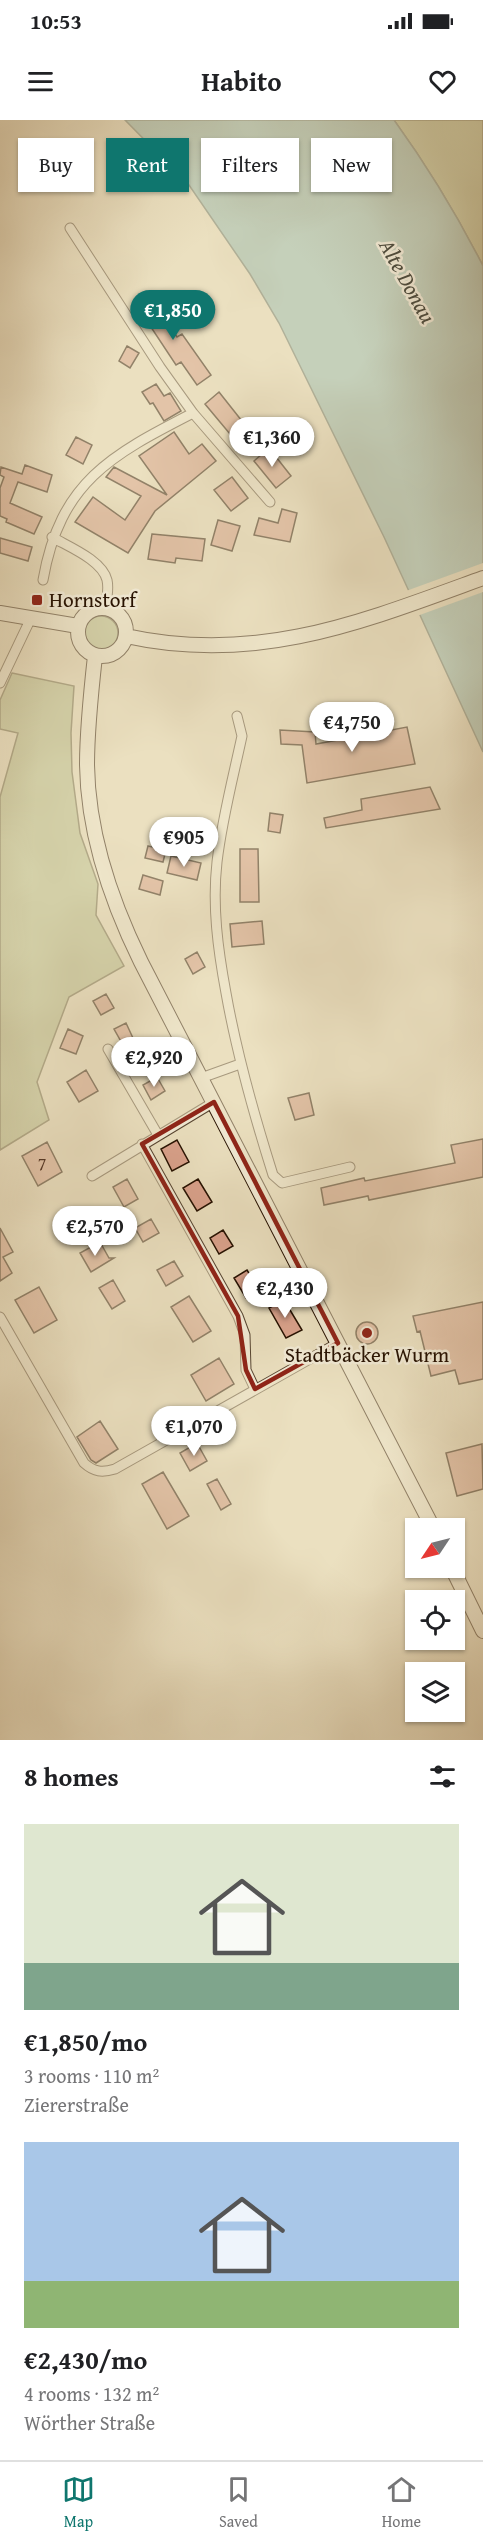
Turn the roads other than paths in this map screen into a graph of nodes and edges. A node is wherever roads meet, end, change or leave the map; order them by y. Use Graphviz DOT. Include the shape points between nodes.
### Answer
graph roads {
  1 [pos="70,228"];
  2 [pos="193,413"];
  3 [pos="270,502"];
  4 [pos="52,537"];
  5 [pos="483,578"];
  6 [pos="43,580"];
  7 [pos="105,608"];
  8 [pos="0,613"];
  9 [pos="31,618"];
  10 [pos="74,625"];
  11 [pos="126,636"];
  12 [pos="95,656"];
  13 [pos="0,683"];
  14 [pos="237,716"];
  15 [pos="108,1049"];
  16 [pos="240,1064"];
  17 [pos="201,1077"];
  18 [pos="214,1102"];
  19 [pos="158,1135"];
  20 [pos="142,1144"];
  21 [pos="350,1167"];
  22 [pos="92,1176"];
  23 [pos="0,1317"];
  24 [pos="338,1343"];
  25 [pos="255,1389"];
  26 [pos="428,1518"];
  27 [pos="457,1578"];
  28 [pos="483,1631"];
  1 -- 2 [label="street"];
  2 -- 3 [label="street"];
  2 -- 4 [label="street" via="138,441 96,472 69,503"];
  4 -- 6 [label="street"];
  4 -- 7 [label="street" via="103,571 108,589"];
  5 -- 11 [label="street" via="360,623 282,640 208,646"];
  7 -- 10 [label="street" via="85,614"];
  7 -- 11 [label="street" via="119,615"];
  8 -- 9 [label="street"];
  9 -- 10 [label="street"];
  9 -- 13 [label="street"];
  10 -- 12 [label="street" via="82,647"];
  11 -- 12 [label="street" via="111,655"];
  12 -- 17 [label="street" via="88,791 106,879 128,936"];
  14 -- 16 [label="street" via="242,736 216,864 216,928"];
  15 -- 19 [label="street"];
  16 -- 17 [label="street"];
  16 -- 21 [label="street" via="273,1175 282,1183"];
  17 -- 18 [label="street"];
  18 -- 19 [label="street"];
  18 -- 24 [label="street"];
  19 -- 20 [label="street"];
  20 -- 22 [label="street"];
  20 -- 25 [label="street" via="238,1316 245,1335 246,1370"];
  23 -- 25 [label="street" via="84,1462 97,1472 115,1469"];
  24 -- 25 [label="street"];
  24 -- 26 [label="street"];
  27 -- 28 [label="street"];
}
